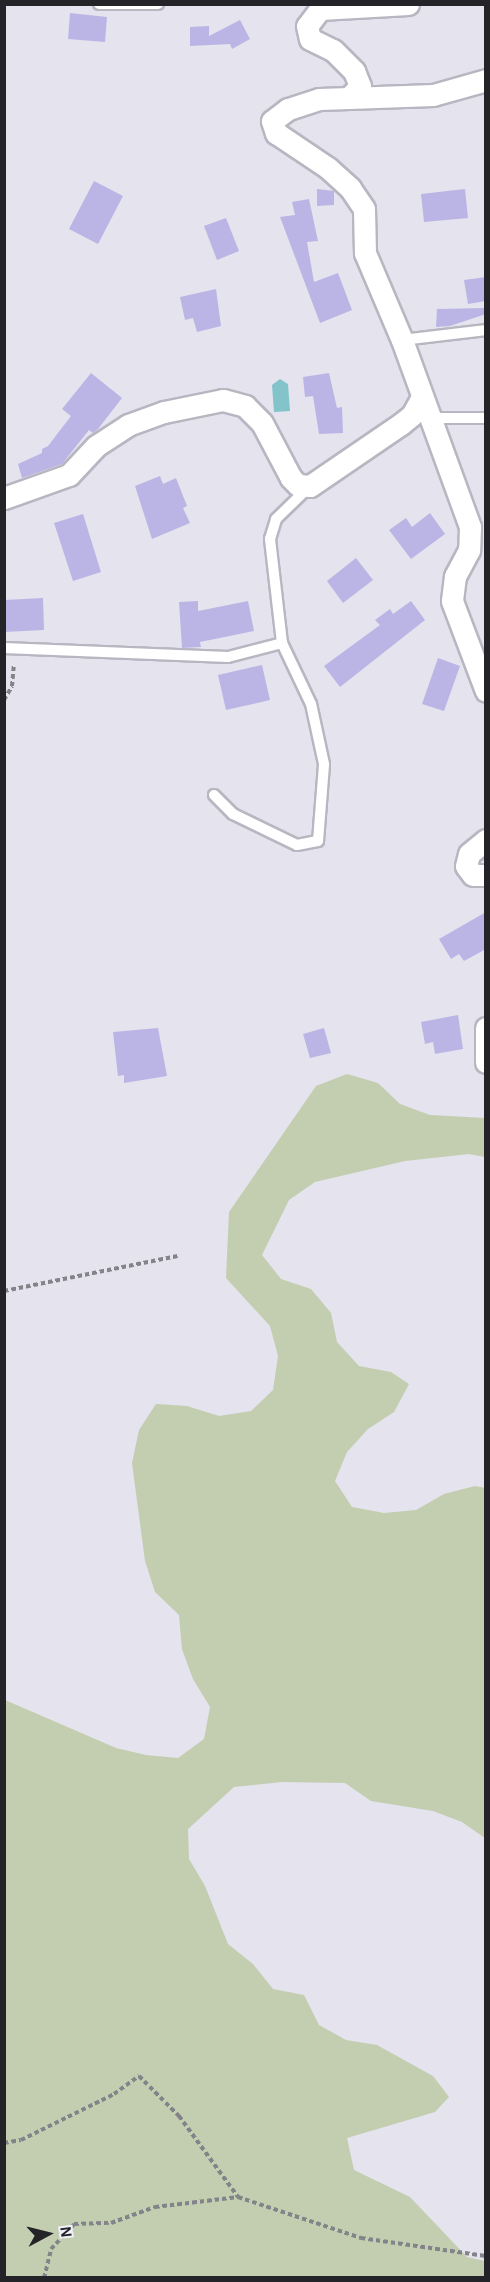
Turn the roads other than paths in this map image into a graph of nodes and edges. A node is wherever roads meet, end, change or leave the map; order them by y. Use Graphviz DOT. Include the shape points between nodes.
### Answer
graph roads {
  1 [pos="99,4"];
  2 [pos="158,4"];
  3 [pos="408,4"];
  4 [pos="314,7"];
  5 [pos="486,80"];
  6 [pos="349,98"];
  7 [pos="486,330"];
  8 [pos="402,340"];
  9 [pos="421,399"];
  10 [pos="429,418"];
  11 [pos="486,418"];
  12 [pos="310,486"];
  13 [pos="4,498"];
  14 [pos="282,643"];
  15 [pos="10,648"];
  16 [pos="486,691"];
  17 [pos="214,795"];
  18 [pos="486,840"];
  19 [pos="486,875"];
  20 [pos="486,1028"];
  21 [pos="486,1062"];
  1 -- 2 [label="lane"];
  3 -- 4 [label="street"];
  4 -- 6 [label="street" via="307,26 310,39 333,50 354,71 360,86"];
  5 -- 6 [label="street" via="433,95"];
  6 -- 8 [label="street" via="319,99 288,109 272,121 276,133 328,168 350,188 364,209 365,253"];
  7 -- 8 [label="lane"];
  8 -- 9 [label="street"];
  9 -- 10 [label="street"];
  9 -- 12 [label="street" via="406,419"];
  10 -- 11 [label="lane"];
  10 -- 16 [label="street" via="470,527 469,550 455,576 452,601"];
  12 -- 13 [label="street" via="298,485 291,478 262,423 245,406 223,400 128,424 96,446 69,475"];
  12 -- 14 [label="lane" via="276,519 270,539"];
  14 -- 15 [label="lane" via="228,657"];
  14 -- 17 [label="lane" via="311,705 324,764 318,841 297,844 233,814"];
  18 -- 19 [label="street" via="469,854 466,866 473,875"];
  20 -- 21 [label="street"];
}
